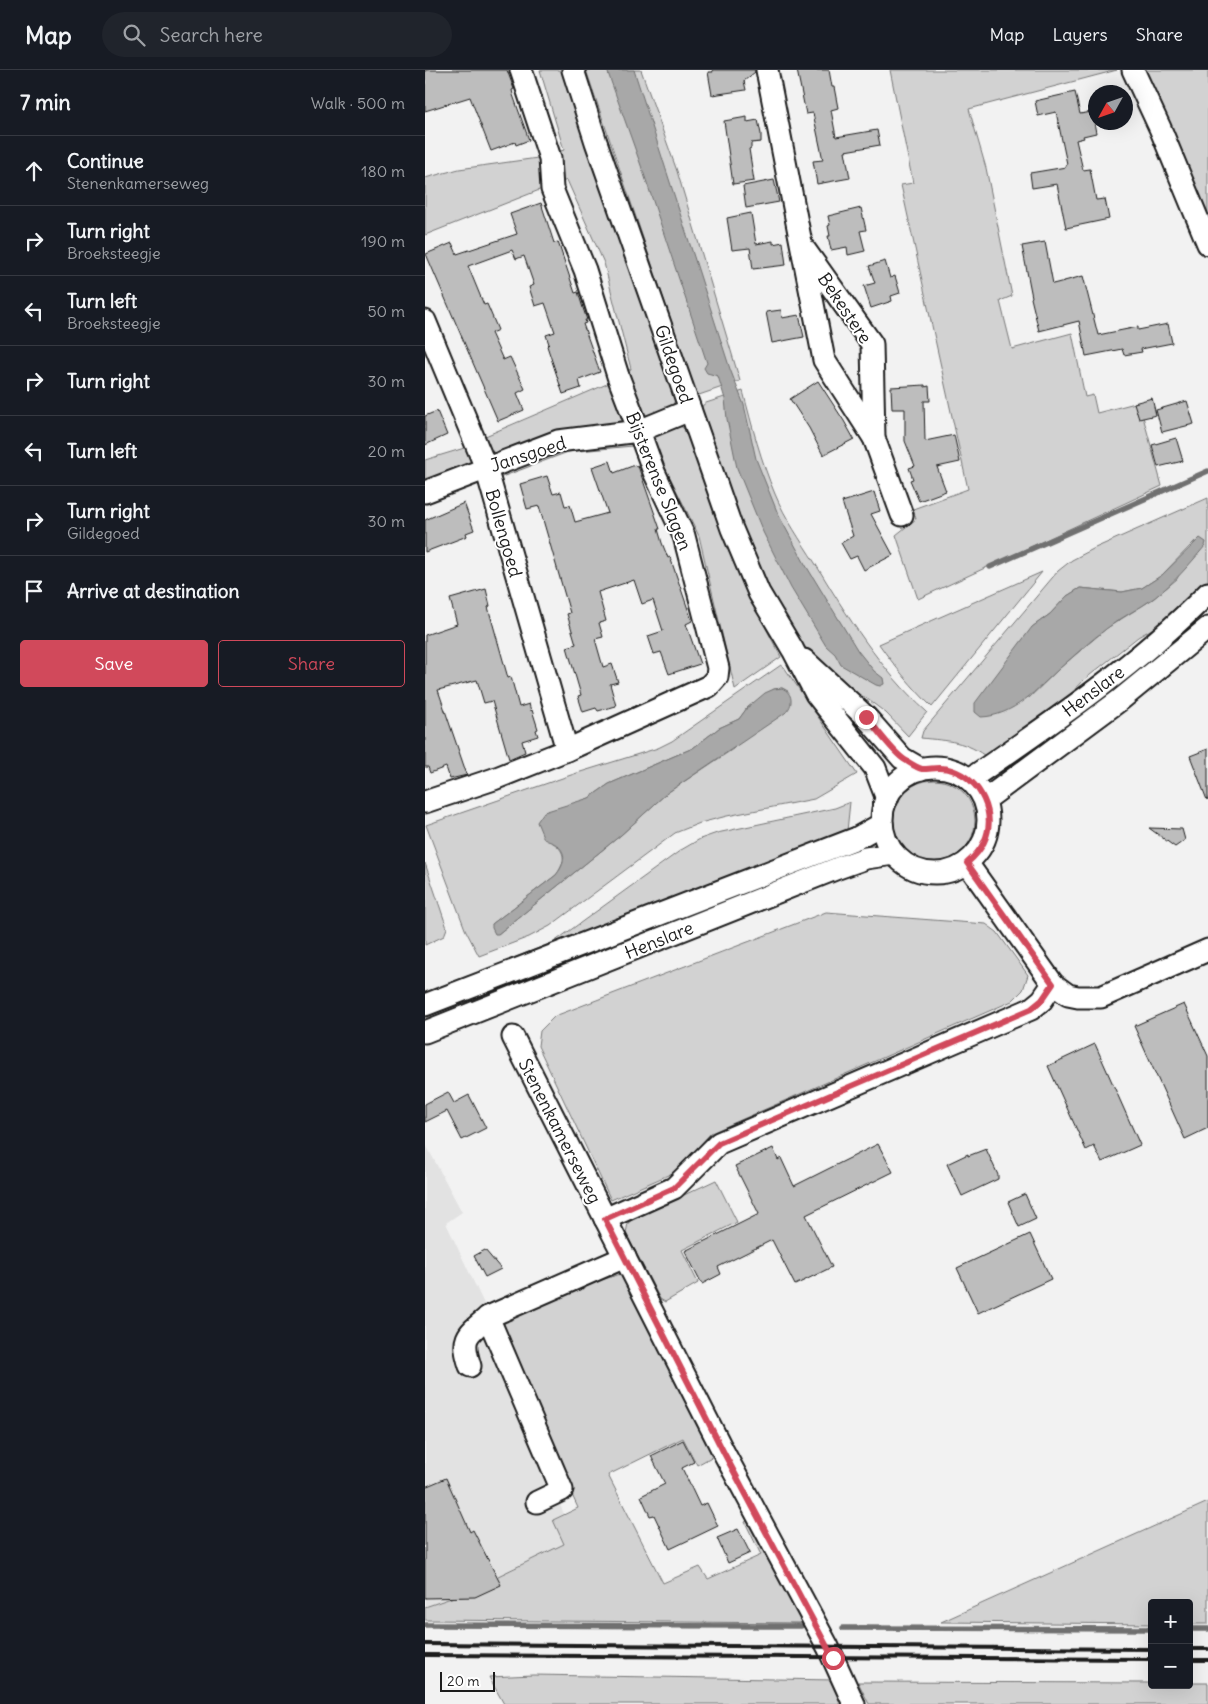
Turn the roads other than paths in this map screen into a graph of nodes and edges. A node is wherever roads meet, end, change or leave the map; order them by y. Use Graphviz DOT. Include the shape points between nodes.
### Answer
graph roads {
  1 [pos="521,70"];
  2 [pos="573,70"];
  3 [pos="767,70"];
  4 [pos="1133,70"];
  5 [pos="801,244"];
  6 [pos="1208,244"];
  7 [pos="425,321"];
  8 [pos="690,410"];
  9 [pos="639,431"];
  10 [pos="874,438"];
  11 [pos="486,468"];
  12 [pos="425,492"];
  13 [pos="902,515"];
  14 [pos="1208,593"];
  15 [pos="1208,628"];
  16 [pos="793,650"];
  17 [pos="567,750"];
  18 [pos="921,769"];
  19 [pos="970,780"];
  20 [pos="887,799"];
  21 [pos="985,800"];
  22 [pos="425,802"];
  23 [pos="882,824"];
  24 [pos="894,854"];
  25 [pos="967,863"];
  26 [pos="1208,950"];
  27 [pos="1053,984"];
  28 [pos="425,1005"];
  29 [pos="425,1032"];
  30 [pos="513,1037"];
  31 [pos="605,1219"];
  32 [pos="625,1257"];
  33 [pos="488,1317"];
  34 [pos="470,1366"];
  35 [pos="537,1502"];
  36 [pos="854,1704"];
  1 -- 9 [label="street, Bijsterense Slagen" via="550,158 552,189 585,270"];
  2 -- 8 [label="street, Gildegoed"];
  3 -- 5 [label="street, Bekestere"];
  4 -- 6 [label="street"];
  5 -- 10 [label="street, Bekestere" via="824,360"];
  5 -- 10 [label="street, Bekestere" via="872,344"];
  7 -- 11 [label="street, Bollengoed"];
  8 -- 9 [label="street, Jansgoed"];
  8 -- 16 [label="street, Gildegoed" via="732,529 759,593"];
  9 -- 11 [label="street, Jansgoed" via="559,441"];
  9 -- 17 [label="street, Bijsterense Slagen" via="684,536 718,668 717,677 709,686"];
  10 -- 13 [label="street, Bekestere"];
  11 -- 12 [label="street, Jansgoed"];
  11 -- 17 [label="street, Bollengoed"];
  14 -- 19 [label="street, Henslare" via="1100,688"];
  15 -- 21 [label="street, Henslare" via="1120,700"];
  16 -- 18 [label="street, Gildegoed" via="866,717 902,758"];
  16 -- 20 [label="street, Gildegoed" via="816,694 875,768"];
  17 -- 22 [label="street, Bijsterense Slagen"];
  18 -- 19 [label="street" via="941,767 957,771"];
  18 -- 20 [label="street" via="902,778"];
  19 -- 21 [label="street"];
  20 -- 23 [label="street"];
  21 -- 25 [label="street" via="988,821 984,842"];
  23 -- 24 [label="street"];
  23 -- 28 [label="street, Henslare" via="857,838"];
  24 -- 25 [label="street" via="910,866 929,873 949,872"];
  24 -- 29 [label="street, Henslare" via="866,858 838,868"];
  25 -- 27 [label="street"];
  26 -- 27 [label="street" via="1101,997 1078,997"];
  27 -- 31 [label="street" via="1031,1009 719,1143 674,1188"];
  30 -- 31 [label="street, Stenenkamerseweg"];
  31 -- 32 [label="street, Stenenkamerseweg"];
  32 -- 33 [label="street"];
  32 -- 36 [label="street, Stenenkamerseweg" via="724,1453 828,1647"];
  33 -- 34 [label="street" via="470,1331 464,1348"];
  33 -- 35 [label="street" via="563,1490"];
}
